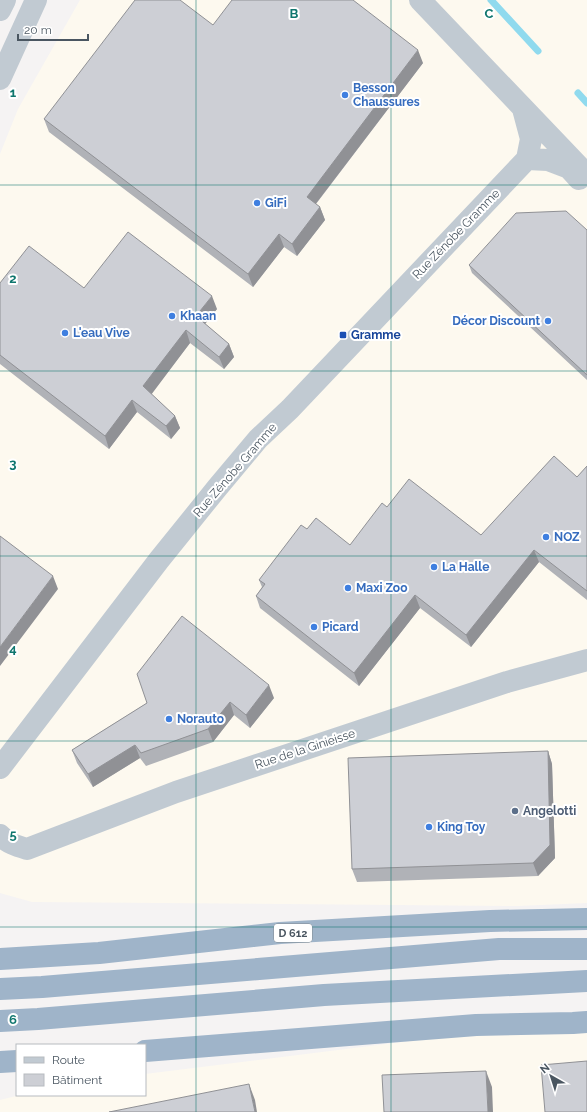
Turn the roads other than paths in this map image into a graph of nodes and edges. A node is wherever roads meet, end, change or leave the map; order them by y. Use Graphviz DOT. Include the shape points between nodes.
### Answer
graph roads {
  1 [pos="5,0"];
  2 [pos="36,0"];
  3 [pos="420,0"];
  4 [pos="0,10"];
  5 [pos="0,79"];
  6 [pos="523,108"];
  7 [pos="527,159"];
  8 [pos="587,175"];
  9 [pos="587,187"];
  10 [pos="587,660"];
  11 [pos="0,768"];
  12 [pos="0,835"];
  13 [pos="587,919"];
  14 [pos="587,949"];
  15 [pos="0,959"];
  16 [pos="587,981"];
  17 [pos="0,988"];
  18 [pos="324,995"];
  19 [pos="0,1021"];
  20 [pos="587,1022"];
  21 [pos="0,1035"];
  22 [pos="146,1051"];
  23 [pos="16,1061"];
  24 [pos="0,1062"];
  1 -- 4 [label="street"];
  2 -- 5 [label="street"];
  3 -- 6 [label="street"];
  6 -- 7 [label="street" via="531,138"];
  6 -- 8 [label="street"];
  7 -- 9 [label="street" via="548,160 569,168"];
  7 -- 11 [label="street, Rue Zénobe Gramme" via="290,409 258,439 159,560"];
  10 -- 12 [label="street, Rue de la Ginieisse" via="507,682 176,792 27,849 14,845"];
  13 -- 15 [label="highway, D 612" via="490,921 280,933 99,953"];
  14 -- 17 [label="highway" via="499,950 42,987"];
  16 -- 18 [label="highway"];
  18 -- 19 [label="highway"];
  18 -- 21 [label="highway"];
  20 -- 22 [label="highway" via="476,1026"];
  23 -- 24 [label="highway"];
}
